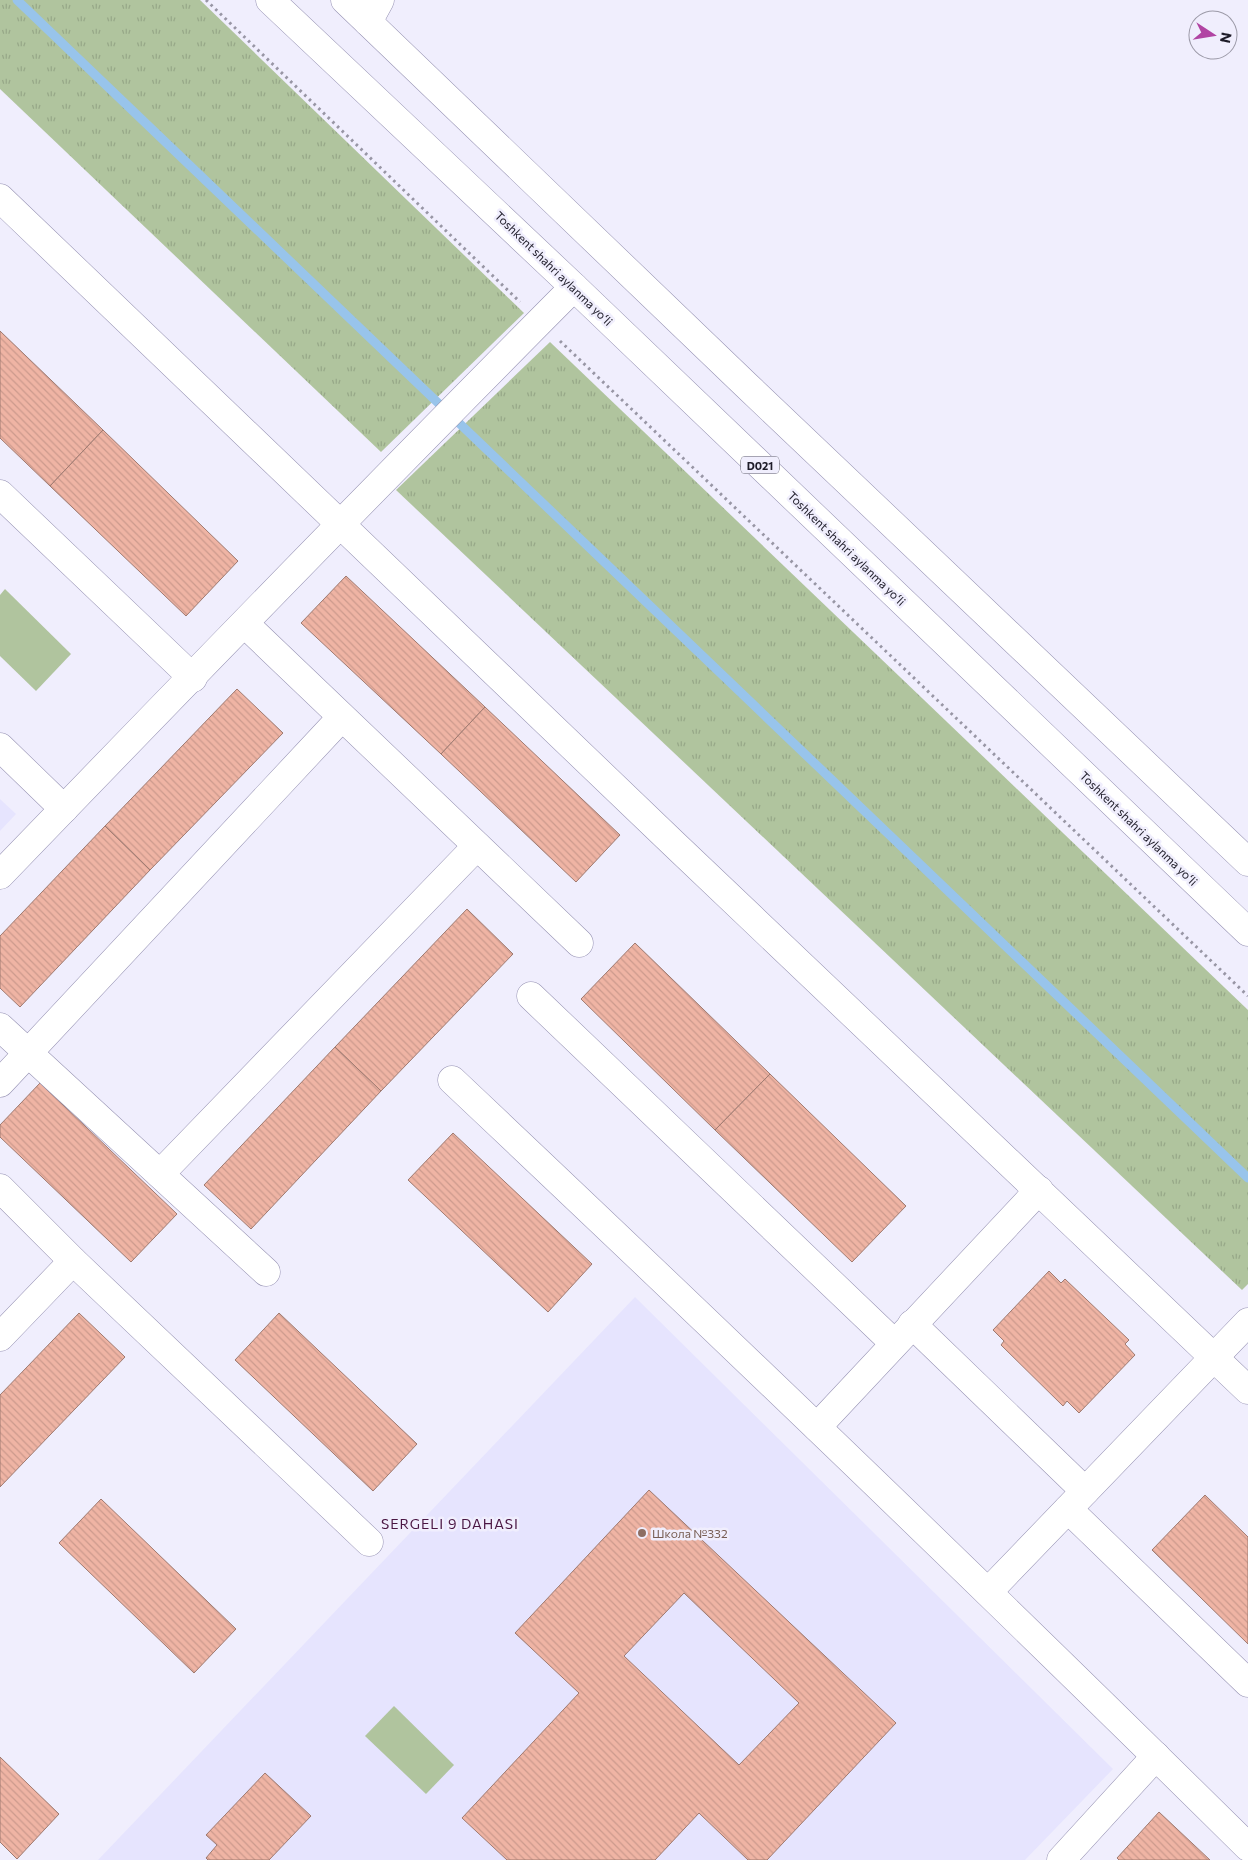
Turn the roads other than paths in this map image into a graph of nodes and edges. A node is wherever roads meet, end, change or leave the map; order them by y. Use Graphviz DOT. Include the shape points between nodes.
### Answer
graph roads {
  1 [pos="270,0"];
  2 [pos="345,0"];
  3 [pos="374,11"];
  4 [pos="0,198"];
  5 [pos="574,288"];
  6 [pos="0,494"];
  7 [pos="340,523"];
  8 [pos="245,624"];
  9 [pos="193,678"];
  10 [pos="341,718"];
  11 [pos="0,747"];
  12 [pos="64,809"];
  13 [pos="477,846"];
  14 [pos="1248,862"];
  15 [pos="0,875"];
  16 [pos="1248,932"];
  17 [pos="579,943"];
  18 [pos="531,996"];
  19 [pos="0,1028"];
  20 [pos="28,1053"];
  21 [pos="452,1080"];
  22 [pos="0,1083"];
  23 [pos="160,1174"];
  24 [pos="0,1188"];
  25 [pos="1038,1190"];
  26 [pos="73,1262"];
  27 [pos="266,1272"];
  28 [pos="1248,1322"];
  29 [pos="903,1334"];
  30 [pos="0,1337"];
  31 [pos="1215,1358"];
  32 [pos="1248,1390"];
  33 [pos="817,1427"];
  34 [pos="1076,1500"];
  35 [pos="370,1542"];
  36 [pos="988,1592"];
  37 [pos="1248,1683"];
  38 [pos="1156,1756"];
  39 [pos="1248,1847"];
  40 [pos="1061,1860"];
  1 -- 5 [label="main road, Toshkent shahri aylanma yoʻli / D021"];
  2 -- 3 [label="main road"];
  3 -- 14 [label="main road" via="753,392"];
  4 -- 7 [label="main road"];
  5 -- 7 [label="main road"];
  5 -- 16 [label="main road, Toshkent shahri aylanma yoʻli / D021"];
  6 -- 9 [label="main road"];
  7 -- 8 [label="main road"];
  7 -- 25 [label="main road"];
  8 -- 9 [label="main road"];
  8 -- 10 [label="main road"];
  9 -- 12 [label="main road"];
  10 -- 13 [label="main road"];
  10 -- 20 [label="main road"];
  11 -- 12 [label="main road"];
  12 -- 15 [label="main road"];
  13 -- 17 [label="main road"];
  13 -- 23 [label="main road"];
  18 -- 29 [label="main road"];
  19 -- 20 [label="main road"];
  20 -- 22 [label="main road"];
  20 -- 23 [label="main road"];
  21 -- 33 [label="main road"];
  23 -- 27 [label="main road"];
  24 -- 26 [label="main road"];
  25 -- 29 [label="main road"];
  25 -- 31 [label="main road"];
  26 -- 30 [label="main road"];
  26 -- 35 [label="main road"];
  28 -- 31 [label="main road"];
  29 -- 33 [label="main road"];
  29 -- 34 [label="main road"];
  31 -- 32 [label="main road"];
  31 -- 34 [label="main road"];
  33 -- 36 [label="main road"];
  34 -- 36 [label="main road"];
  34 -- 37 [label="main road"];
  36 -- 38 [label="main road"];
  38 -- 39 [label="main road"];
  38 -- 40 [label="main road"];
}
